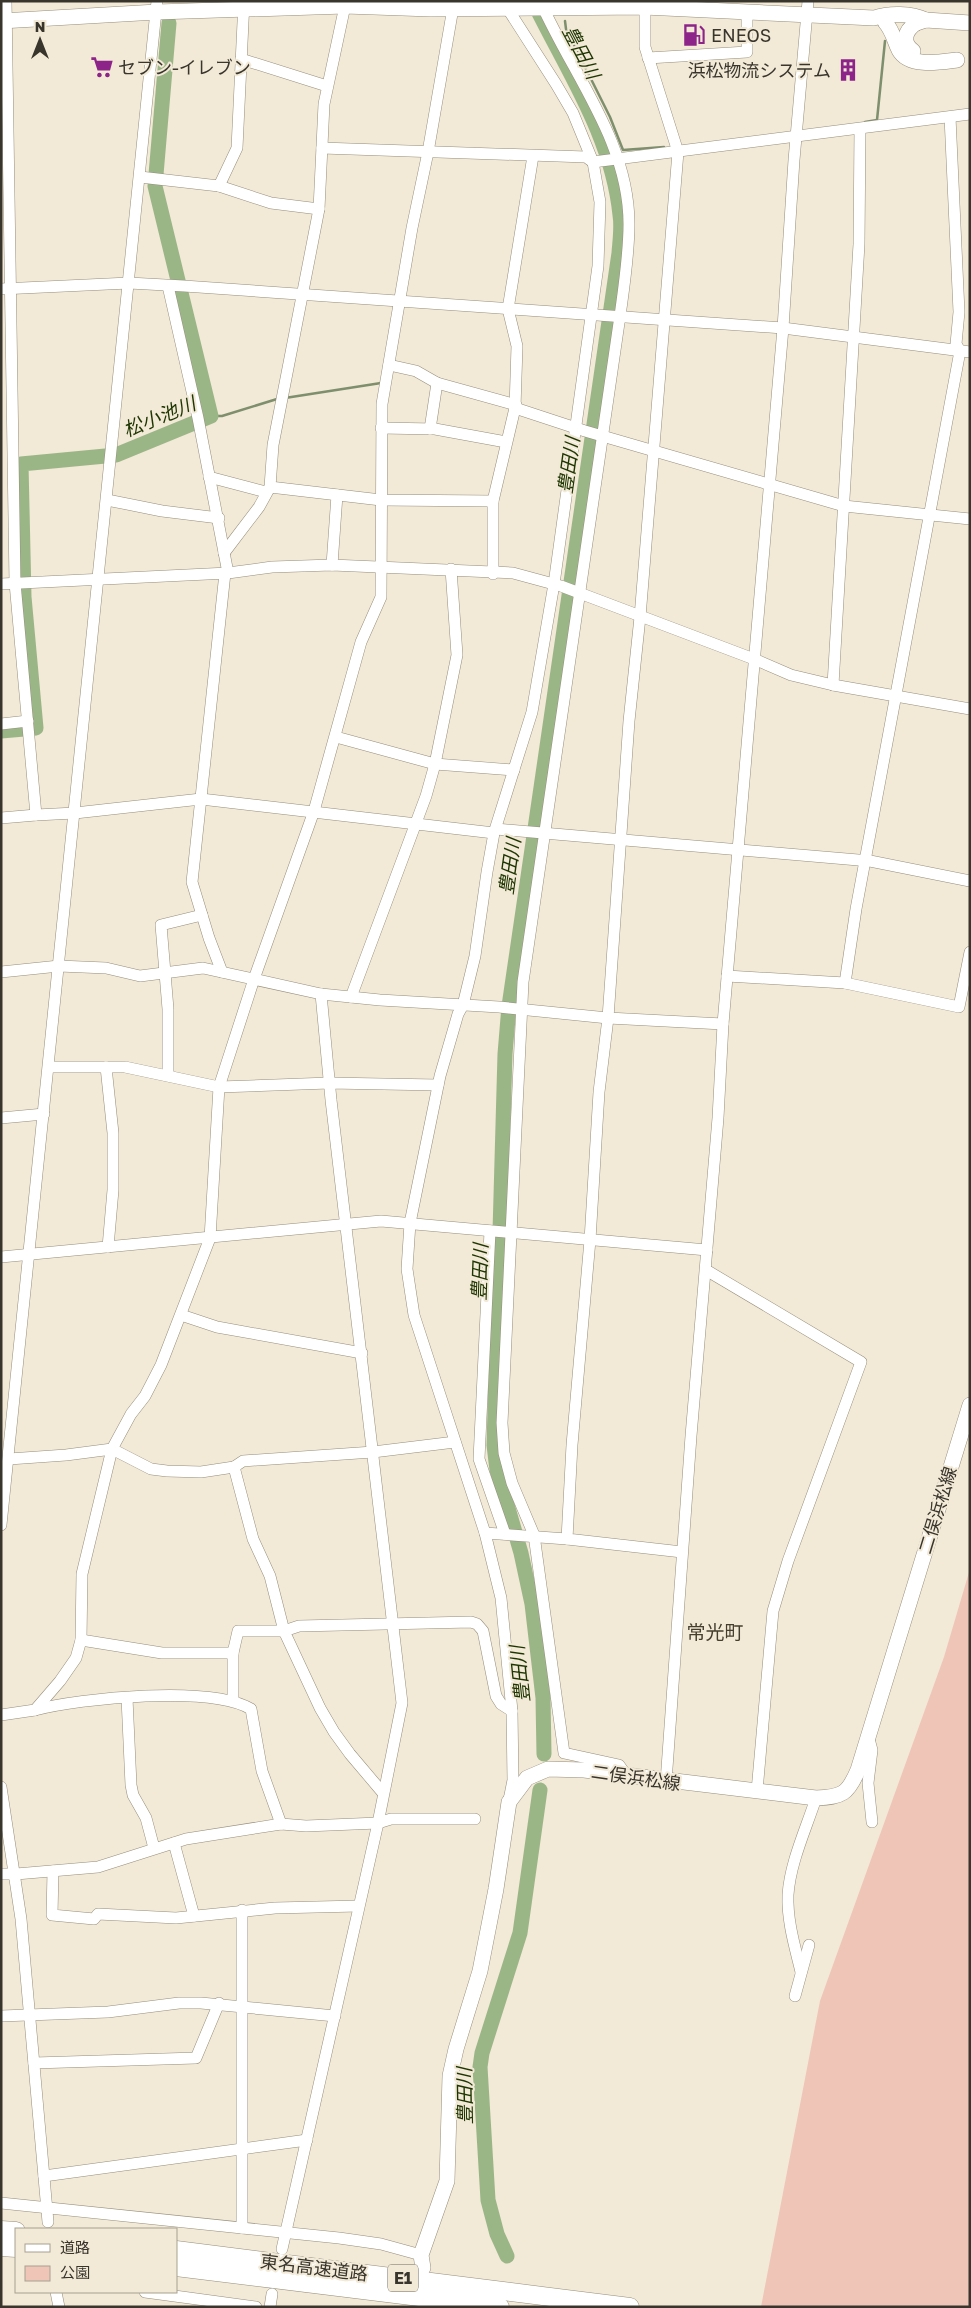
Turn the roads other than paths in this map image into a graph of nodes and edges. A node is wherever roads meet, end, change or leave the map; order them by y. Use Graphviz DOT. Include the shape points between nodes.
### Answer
graph roads {
  1 [pos="6,1"];
  2 [pos="346,4"];
  3 [pos="645,4"];
  4 [pos="244,5"];
  5 [pos="542,5"];
  6 [pos="157,6"];
  7 [pos="511,6"];
  8 [pos="453,8"];
  9 [pos="807,8"];
  10 [pos="901,8"];
  11 [pos="747,12"];
  12 [pos="880,20"];
  13 [pos="4,21"];
  14 [pos="921,22"];
  15 [pos="970,23"];
  16 [pos="648,58"];
  17 [pos="241,59"];
  18 [pos="964,60"];
  19 [pos="327,86"];
  20 [pos="970,114"];
  21 [pos="950,117"];
  22 [pos="860,129"];
  23 [pos="797,136"];
  24 [pos="322,148"];
  25 [pos="677,148"];
  26 [pos="428,152"];
  27 [pos="533,156"];
  28 [pos="619,158"];
  29 [pos="597,162"];
  30 [pos="150,177"];
  31 [pos="219,186"];
  32 [pos="319,209"];
  33 [pos="129,283"];
  34 [pos="168,286"];
  35 [pos="6,289"];
  36 [pos="303,294"];
  37 [pos="397,300"];
  38 [pos="508,309"];
  39 [pos="597,314"];
  40 [pos="619,316"];
  41 [pos="665,319"];
  42 [pos="783,328"];
  43 [pos="852,336"];
  44 [pos="965,352"];
  45 [pos="389,365"];
  46 [pos="437,383"];
  47 [pos="515,407"];
  48 [pos="381,428"];
  49 [pos="430,429"];
  50 [pos="580,429"];
  51 [pos="603,436"];
  52 [pos="506,442"];
  53 [pos="654,451"];
  54 [pos="209,478"];
  55 [pos="770,485"];
  56 [pos="268,489"];
  57 [pos="337,495"];
  58 [pos="107,500"];
  59 [pos="381,500"];
  60 [pos="493,501"];
  61 [pos="844,506"];
  62 [pos="930,516"];
  63 [pos="219,518"];
  64 [pos="970,519"];
  65 [pos="224,553"];
  66 [pos="332,565"];
  67 [pos="381,567"];
  68 [pos="451,569"];
  69 [pos="226,573"];
  70 [pos="493,574"];
  71 [pos="99,580"];
  72 [pos="20,583"];
  73 [pos="1,584"];
  74 [pos="557,585"];
  75 [pos="578,593"];
  76 [pos="640,617"];
  77 [pos="754,659"];
  78 [pos="833,685"];
  79 [pos="896,696"];
  80 [pos="970,710"];
  81 [pos="28,721"];
  82 [pos="1,724"];
  83 [pos="336,737"];
  84 [pos="435,764"];
  85 [pos="514,770"];
  86 [pos="201,799"];
  87 [pos="314,811"];
  88 [pos="75,813"];
  89 [pos="36,815"];
  90 [pos="1,818"];
  91 [pos="416,824"];
  92 [pos="495,831"];
  93 [pos="545,833"];
  94 [pos="620,840"];
  95 [pos="738,848"];
  96 [pos="865,861"];
  97 [pos="970,881"];
  98 [pos="202,916"];
  99 [pos="970,952"];
  100 [pos="59,966"];
  101 [pos="1,972"];
  102 [pos="222,972"];
  103 [pos="166,974"];
  104 [pos="727,976"];
  105 [pos="254,979"];
  106 [pos="845,983"];
  107 [pos="321,994"];
  108 [pos="351,997"];
  109 [pos="463,1005"];
  110 [pos="520,1009"];
  111 [pos="608,1018"];
  112 [pos="723,1024"];
  113 [pos="49,1067"];
  114 [pos="106,1067"];
  115 [pos="168,1075"];
  116 [pos="329,1083"];
  117 [pos="438,1085"];
  118 [pos="219,1087"];
  119 [pos="44,1114"];
  120 [pos="1,1118"];
  121 [pos="410,1223"];
  122 [pos="345,1224"];
  123 [pos="492,1232"];
  124 [pos="510,1233"];
  125 [pos="210,1238"];
  126 [pos="590,1240"];
  127 [pos="108,1247"];
  128 [pos="707,1250"];
  129 [pos="30,1254"];
  130 [pos="1,1257"];
  131 [pos="706,1270"];
  132 [pos="181,1315"];
  133 [pos="362,1353"];
  134 [pos="970,1405"];
  135 [pos="455,1442"];
  136 [pos="112,1449"];
  137 [pos="374,1452"];
  138 [pos="9,1459"];
  139 [pos="234,1466"];
  140 [pos="4,1490"];
  141 [pos="1,1525"];
  142 [pos="486,1533"];
  143 [pos="507,1534"];
  144 [pos="531,1535"];
  145 [pos="567,1539"];
  146 [pos="682,1552"];
  147 [pos="394,1623"];
  148 [pos="284,1631"];
  149 [pos="81,1640"];
  150 [pos="233,1653"];
  151 [pos="127,1698"];
  152 [pos="233,1701"];
  153 [pos="35,1710"];
  154 [pos="512,1711"];
  155 [pos="1,1715"];
  156 [pos="868,1734"];
  157 [pos="626,1775"];
  158 [pos="666,1782"];
  159 [pos="1,1787"];
  160 [pos="757,1791"];
  161 [pos="384,1793"];
  162 [pos="816,1798"];
  163 [pos="509,1802"];
  164 [pos="476,1819"];
  165 [pos="872,1822"];
  166 [pos="378,1823"];
  167 [pos="281,1824"];
  168 [pos="174,1843"];
  169 [pos="154,1848"];
  170 [pos="53,1871"];
  171 [pos="1,1874"];
  172 [pos="16,1874"];
  173 [pos="358,1906"];
  174 [pos="242,1910"];
  175 [pos="194,1916"];
  176 [pos="808,1945"];
  177 [pos="801,1972"];
  178 [pos="795,1996"];
  179 [pos="219,2003"];
  180 [pos="243,2006"];
  181 [pos="30,2014"];
  182 [pos="1,2016"];
  183 [pos="334,2016"];
  184 [pos="34,2063"];
  185 [pos="307,2140"];
  186 [pos="243,2149"];
  187 [pos="44,2176"];
  188 [pos="1,2203"];
  189 [pos="47,2208"];
  190 [pos="48,2222"];
  191 [pos="242,2228"];
  192 [pos="1,2230"];
  193 [pos="15,2231"];
  194 [pos="287,2234"];
  195 [pos="1,2247"];
  196 [pos="15,2248"];
  197 [pos="178,2250"];
  198 [pos="282,2250"];
  199 [pos="422,2262"];
  200 [pos="178,2267"];
  201 [pos="56,2293"];
  202 [pos="152,2293"];
  203 [pos="272,2294"];
  204 [pos="59,2307"];
  205 [pos="256,2307"];
  206 [pos="270,2307"];
  207 [pos="500,2307"];
  208 [pos="630,2307"];
  1 -- 13 [label="street"];
  2 -- 4 [label="main road"];
  2 -- 8 [label="main road"];
  2 -- 19 [label="street"];
  3 -- 5 [label="main road"];
  3 -- 11 [label="main road"];
  3 -- 16 [label="street"];
  4 -- 6 [label="main road"];
  4 -- 17 [label="street"];
  5 -- 7 [label="main road"];
  5 -- 28 [label="street"];
  6 -- 13 [label="main road"];
  6 -- 30 [label="street"];
  7 -- 8 [label="main road"];
  7 -- 29 [label="street" via="569,106"];
  8 -- 26 [label="street"];
  9 -- 11 [label="main road"];
  9 -- 12 [label="main road"];
  9 -- 23 [label="street"];
  10 -- 12 [label="main road" via="882,15"];
  10 -- 14 [label="main road" via="919,17"];
  11 -- 16 [label="street" via="748,52"];
  12 -- 14 [label="main road"];
  12 -- 18 [label="main road" via="909,59 925,62"];
  13 -- 35 [label="street"];
  14 -- 15 [label="main road"];
  14 -- 18 [label="main road" via="909,28 905,35 905,42 911,50"];
  16 -- 25 [label="street"];
  17 -- 19 [label="street"];
  17 -- 31 [label="street" via="237,148"];
  19 -- 24 [label="street"];
  20 -- 21 [label="street"];
  21 -- 22 [label="street"];
  21 -- 44 [label="street" via="959,312 956,344"];
  22 -- 23 [label="street"];
  22 -- 43 [label="street" via="859,244"];
  23 -- 25 [label="street"];
  23 -- 42 [label="street"];
  24 -- 26 [label="street"];
  24 -- 32 [label="street"];
  25 -- 28 [label="street"];
  25 -- 41 [label="street"];
  26 -- 27 [label="street"];
  26 -- 37 [label="street"];
  27 -- 29 [label="street" via="586,157"];
  27 -- 38 [label="street"];
  28 -- 29 [label="street"];
  28 -- 40 [label="street" via="629,224"];
  29 -- 39 [label="street" via="600,202"];
  30 -- 31 [label="street"];
  30 -- 33 [label="street"];
  31 -- 32 [label="street" via="271,203"];
  32 -- 36 [label="street"];
  33 -- 34 [label="street"];
  33 -- 35 [label="street"];
  33 -- 58 [label="street"];
  34 -- 36 [label="street"];
  34 -- 54 [label="street"];
  35 -- 72 [label="street"];
  36 -- 37 [label="street"];
  36 -- 56 [label="street" via="272,445"];
  37 -- 38 [label="street"];
  37 -- 45 [label="street"];
  38 -- 39 [label="street"];
  38 -- 47 [label="street" via="517,346"];
  39 -- 40 [label="street"];
  39 -- 50 [label="street"];
  40 -- 41 [label="street"];
  40 -- 51 [label="street"];
  41 -- 42 [label="street"];
  41 -- 53 [label="street"];
  42 -- 43 [label="street"];
  42 -- 55 [label="street"];
  43 -- 44 [label="street"];
  43 -- 61 [label="street"];
  44 -- 62 [label="street"];
  45 -- 46 [label="street" via="416,370"];
  45 -- 48 [label="street"];
  46 -- 47 [label="street"];
  46 -- 49 [label="street"];
  47 -- 50 [label="street"];
  47 -- 52 [label="street"];
  48 -- 49 [label="street"];
  48 -- 59 [label="street"];
  49 -- 52 [label="street"];
  50 -- 51 [label="street"];
  50 -- 74 [label="street"];
  51 -- 53 [label="street"];
  51 -- 75 [label="street"];
  52 -- 60 [label="street"];
  53 -- 55 [label="street"];
  53 -- 76 [label="street"];
  54 -- 56 [label="street"];
  54 -- 63 [label="street"];
  55 -- 61 [label="street"];
  55 -- 77 [label="street"];
  56 -- 57 [label="street"];
  56 -- 65 [label="street" via="259,507"];
  57 -- 59 [label="street"];
  57 -- 66 [label="street"];
  58 -- 63 [label="street"];
  58 -- 71 [label="street"];
  59 -- 60 [label="street"];
  59 -- 67 [label="street"];
  60 -- 70 [label="street"];
  61 -- 62 [label="street"];
  61 -- 78 [label="street"];
  62 -- 64 [label="street"];
  62 -- 79 [label="street"];
  63 -- 65 [label="street"];
  65 -- 69 [label="street"];
  66 -- 67 [label="street"];
  66 -- 69 [label="street" via="272,567"];
  67 -- 68 [label="street"];
  67 -- 83 [label="street" via="381,597 361,642"];
  68 -- 70 [label="street"];
  68 -- 84 [label="street" via="457,655"];
  69 -- 71 [label="street"];
  69 -- 86 [label="street"];
  70 -- 74 [label="street" via="513,573"];
  71 -- 72 [label="street"];
  71 -- 88 [label="street"];
  72 -- 73 [label="street"];
  72 -- 81 [label="street"];
  74 -- 75 [label="street"];
  74 -- 85 [label="street" via="532,712"];
  75 -- 76 [label="street"];
  75 -- 93 [label="street"];
  76 -- 77 [label="street"];
  76 -- 94 [label="street"];
  77 -- 78 [label="street" via="791,675"];
  77 -- 95 [label="street"];
  78 -- 79 [label="street"];
  79 -- 80 [label="street"];
  79 -- 96 [label="street"];
  81 -- 82 [label="street"];
  81 -- 89 [label="street"];
  83 -- 84 [label="street"];
  83 -- 87 [label="street"];
  84 -- 85 [label="street"];
  84 -- 91 [label="street"];
  85 -- 92 [label="street"];
  86 -- 87 [label="street"];
  86 -- 88 [label="street"];
  86 -- 98 [label="street" via="192,882"];
  87 -- 91 [label="street"];
  87 -- 105 [label="street"];
  88 -- 89 [label="street"];
  88 -- 100 [label="street"];
  89 -- 90 [label="street"];
  91 -- 92 [label="street"];
  91 -- 108 [label="street"];
  92 -- 93 [label="street"];
  92 -- 109 [label="street" via="476,956"];
  93 -- 94 [label="street"];
  93 -- 110 [label="street"];
  94 -- 95 [label="street"];
  94 -- 111 [label="street"];
  95 -- 96 [label="street"];
  95 -- 104 [label="street"];
  96 -- 97 [label="street"];
  96 -- 106 [label="street"];
  98 -- 102 [label="street"];
  98 -- 103 [label="street" via="161,925"];
  99 -- 106 [label="street" via="959,1007"];
  100 -- 101 [label="street"];
  100 -- 103 [label="street" via="106,968 140,976"];
  100 -- 113 [label="street"];
  102 -- 103 [label="street" via="203,968"];
  102 -- 105 [label="street"];
  103 -- 115 [label="street"];
  104 -- 106 [label="street"];
  104 -- 112 [label="street"];
  105 -- 107 [label="street"];
  105 -- 118 [label="street"];
  107 -- 108 [label="street"];
  107 -- 116 [label="street"];
  108 -- 109 [label="street"];
  109 -- 110 [label="street"];
  109 -- 117 [label="street"];
  110 -- 111 [label="street"];
  110 -- 124 [label="street"];
  111 -- 112 [label="street"];
  111 -- 126 [label="street" via="599,1092"];
  112 -- 128 [label="street"];
  113 -- 114 [label="street"];
  113 -- 119 [label="street"];
  114 -- 115 [label="street"];
  114 -- 127 [label="street" via="113,1132 113,1190"];
  115 -- 118 [label="street"];
  116 -- 117 [label="street"];
  116 -- 118 [label="street"];
  116 -- 122 [label="street"];
  117 -- 121 [label="street"];
  118 -- 125 [label="street"];
  119 -- 120 [label="street"];
  119 -- 129 [label="street"];
  121 -- 122 [label="street"];
  121 -- 123 [label="street"];
  121 -- 135 [label="street" via="407,1269 414,1315"];
  122 -- 125 [label="street"];
  122 -- 133 [label="street"];
  123 -- 124 [label="street"];
  123 -- 143 [label="street" via="479,1460"];
  124 -- 126 [label="street"];
  124 -- 144 [label="street" via="502,1423 504,1453"];
  125 -- 127 [label="street"];
  125 -- 132 [label="street"];
  126 -- 128 [label="street"];
  126 -- 145 [label="street"];
  127 -- 129 [label="street"];
  128 -- 131 [label="street"];
  129 -- 130 [label="street"];
  129 -- 138 [label="street"];
  131 -- 146 [label="street"];
  131 -- 160 [label="street" via="861,1362 773,1610"];
  132 -- 133 [label="street" via="217,1327"];
  132 -- 136 [label="street" via="145,1396"];
  133 -- 137 [label="street"];
  134 -- 156 [label="main road, 二俣浜松線"];
  135 -- 137 [label="street"];
  135 -- 142 [label="street"];
  136 -- 138 [label="street"];
  136 -- 139 [label="street" via="151,1468 167,1471 201,1472"];
  136 -- 149 [label="street" via="82,1574"];
  137 -- 139 [label="street" via="243,1461"];
  137 -- 147 [label="street"];
  138 -- 140 [label="street"];
  139 -- 148 [label="street" via="253,1539 270,1576"];
  140 -- 141 [label="street"];
  142 -- 143 [label="street"];
  142 -- 154 [label="street" via="501,1598"];
  143 -- 144 [label="street"];
  144 -- 145 [label="street"];
  144 -- 157 [label="street" via="564,1753 619,1765"];
  145 -- 146 [label="street"];
  146 -- 158 [label="street"];
  147 -- 148 [label="street" via="299,1626"];
  147 -- 154 [label="street" via="477,1624 484,1631 496,1696"];
  147 -- 161 [label="street" via="402,1703"];
  148 -- 150 [label="street" via="238,1631"];
  148 -- 161 [label="street" via="334,1732"];
  149 -- 150 [label="street" via="162,1653"];
  149 -- 153 [label="street" via="76,1658"];
  150 -- 152 [label="street"];
  151 -- 152 [label="street" via="163,1695"];
  151 -- 153 [label="street"];
  151 -- 169 [label="street" via="131,1785 146,1818"];
  152 -- 167 [label="street" via="251,1709 262,1771"];
  153 -- 155 [label="street"];
  154 -- 163 [label="street" via="513,1780"];
  156 -- 162 [label="main road, 二俣浜松線" via="851,1787 837,1797"];
  156 -- 165 [label="street" via="872,1750 868,1783"];
  157 -- 158 [label="main road, 二俣浜松線"];
  157 -- 163 [label="main road, 二俣浜松線" via="548,1768 527,1778"];
  158 -- 160 [label="main road, 二俣浜松線"];
  159 -- 172 [label="street"];
  160 -- 162 [label="main road, 二俣浜松線"];
  161 -- 166 [label="street"];
  162 -- 177 [label="street" via="788,1895 791,1929"];
  163 -- 199 [label="main road, 二俣浜松線" via="480,1971 450,2076 448,2181 427,2234"];
  164 -- 166 [label="street" via="391,1819"];
  166 -- 167 [label="street"];
  166 -- 173 [label="street"];
  167 -- 168 [label="street"];
  168 -- 169 [label="street"];
  168 -- 175 [label="street"];
  169 -- 170 [label="street" via="115,1863"];
  170 -- 172 [label="street"];
  170 -- 175 [label="street" via="52,1915 94,1919 98,1914"];
  171 -- 172 [label="street"];
  172 -- 181 [label="street"];
  173 -- 174 [label="street"];
  173 -- 183 [label="street"];
  174 -- 175 [label="street"];
  174 -- 180 [label="street"];
  176 -- 177 [label="street"];
  177 -- 178 [label="street"];
  179 -- 180 [label="street"];
  179 -- 181 [label="street" via="179,2003 108,2012"];
  179 -- 184 [label="street" via="196,2058"];
  180 -- 183 [label="street"];
  180 -- 186 [label="street"];
  181 -- 182 [label="street"];
  181 -- 184 [label="street"];
  183 -- 185 [label="street"];
  184 -- 187 [label="street"];
  185 -- 186 [label="street"];
  185 -- 194 [label="street"];
  186 -- 187 [label="street"];
  186 -- 191 [label="street"];
  187 -- 189 [label="street"];
  188 -- 189 [label="street"];
  189 -- 190 [label="street"];
  189 -- 191 [label="street"];
  191 -- 194 [label="street"];
  192 -- 193 [label="highway"];
  194 -- 198 [label="street"];
  194 -- 199 [label="street" via="381,2244"];
  195 -- 196 [label="highway"];
  197 -- 208 [label="highway, 東名高速道路 / E1"];
  200 -- 207 [label="highway, 東名高速道路 / E1"];
  201 -- 204 [label="street"];
  202 -- 205 [label="street"];
  203 -- 206 [label="street"];
}
